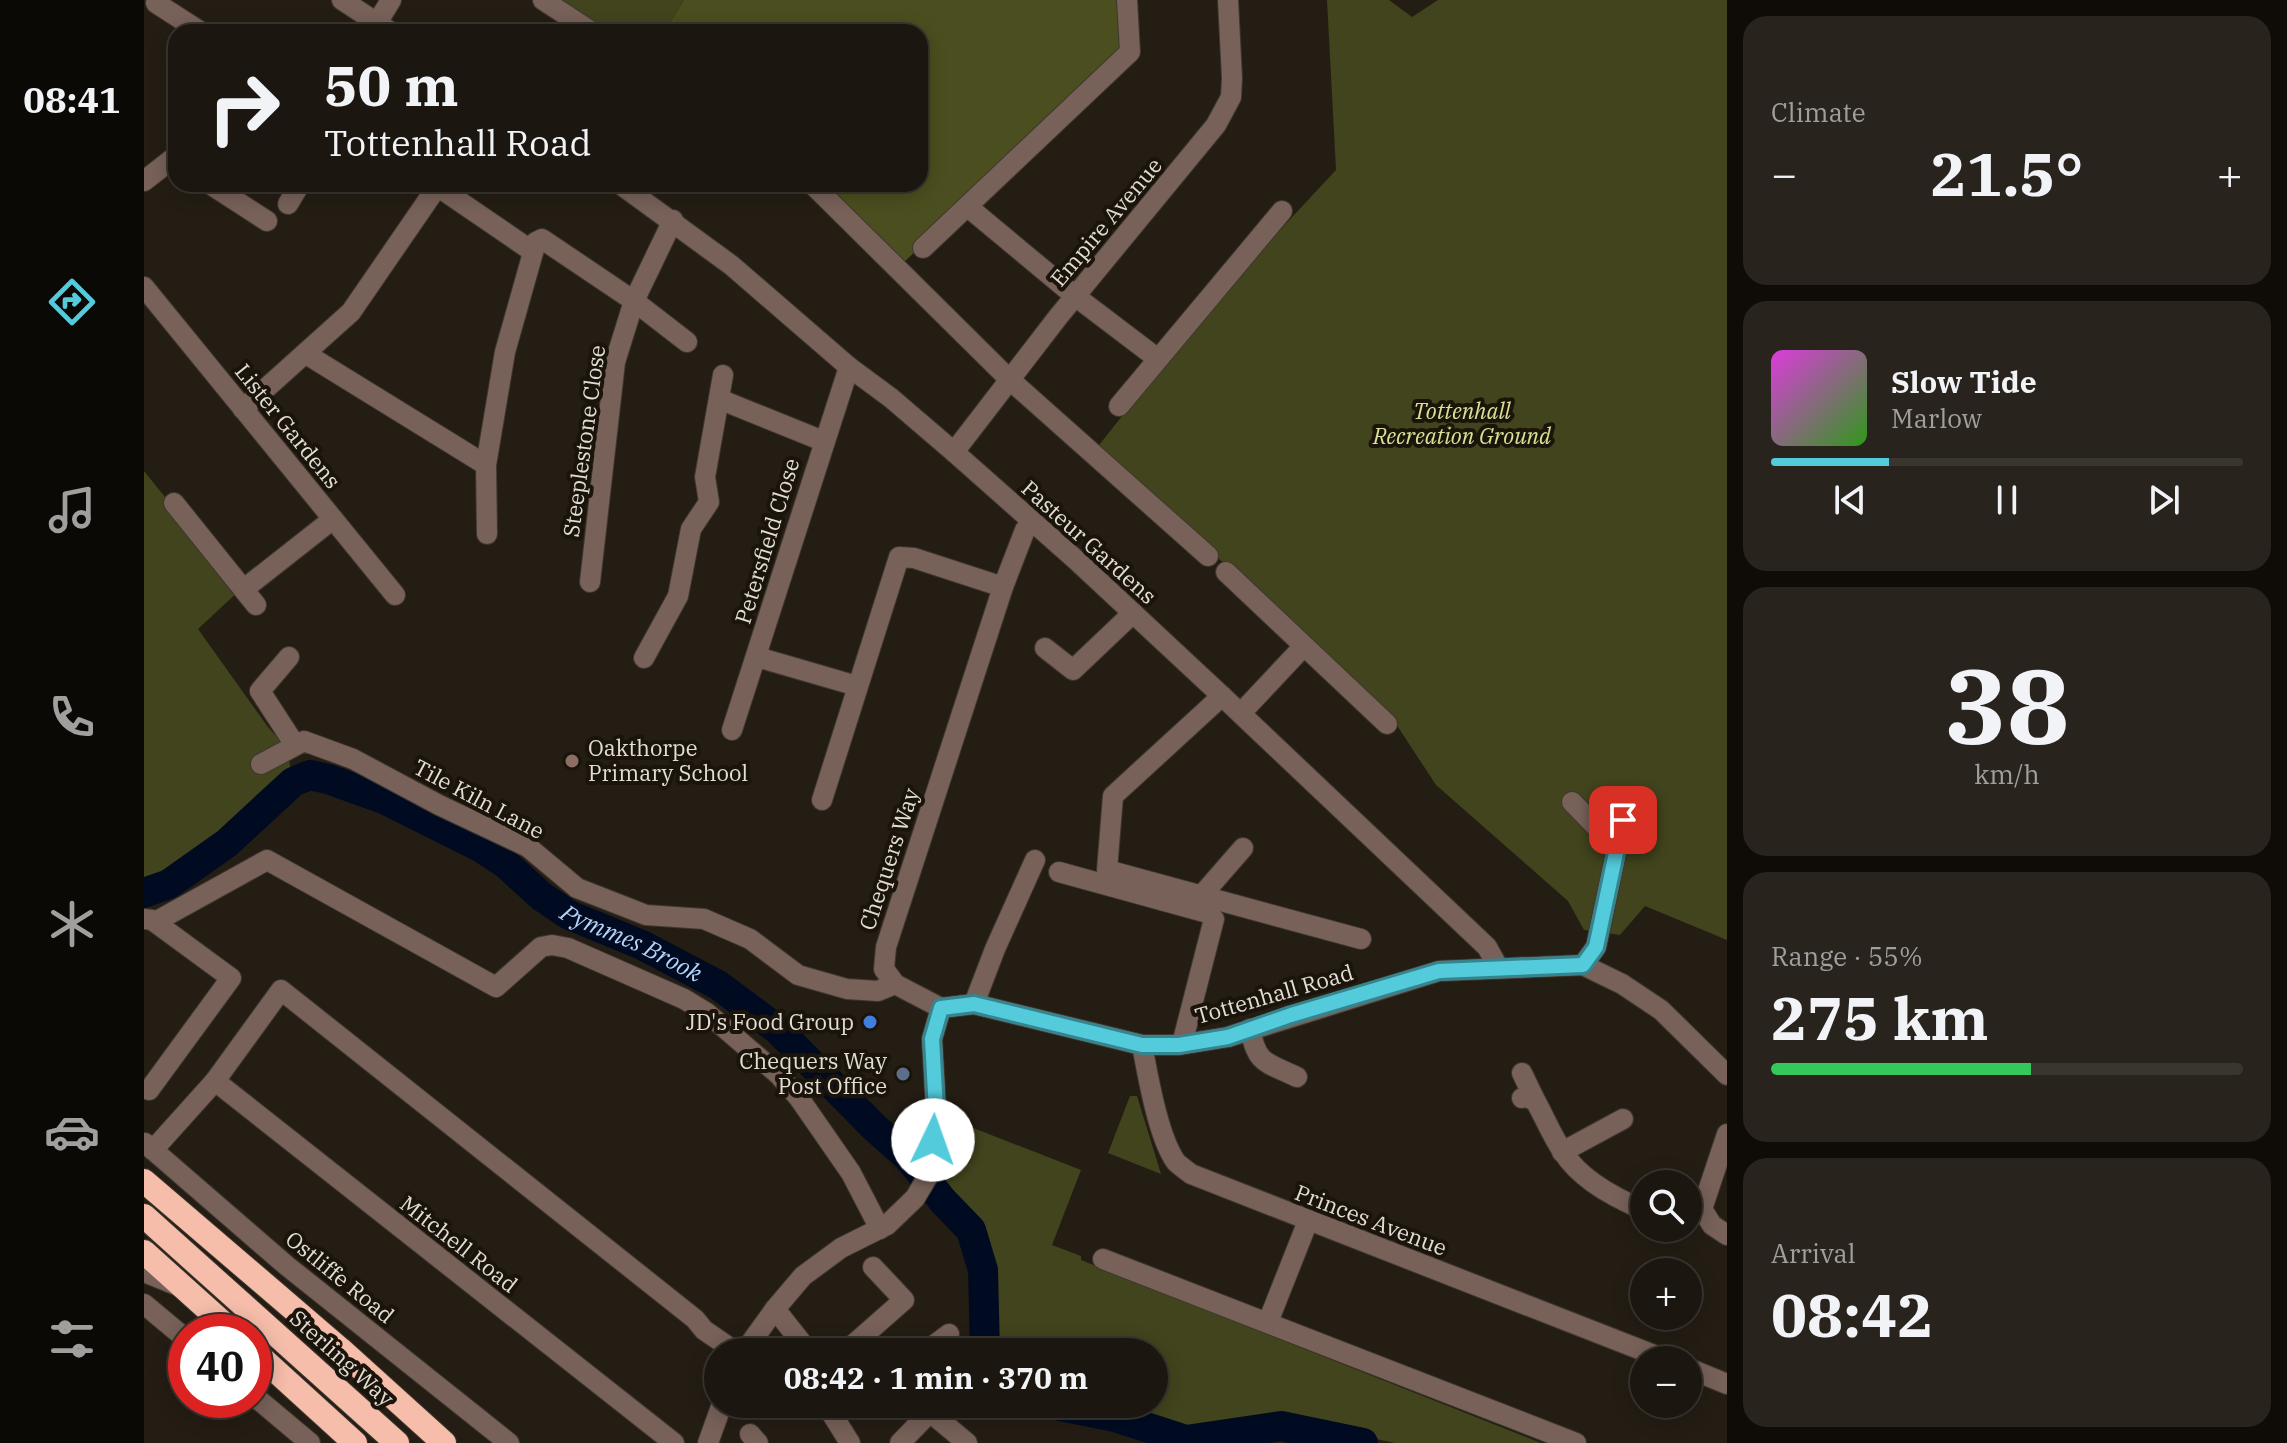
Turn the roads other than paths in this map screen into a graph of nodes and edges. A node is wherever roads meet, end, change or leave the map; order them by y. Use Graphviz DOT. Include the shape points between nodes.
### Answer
graph roads {
  1 [pos="342,0"];
  2 [pos="391,0"];
  3 [pos="543,0"];
  4 [pos="1127,0"];
  5 [pos="1228,0"];
  6 [pos="153,6"];
  7 [pos="186,24"];
  8 [pos="379,24"];
  9 [pos="385,24"];
  10 [pos="580,24"];
  11 [pos="168,164"];
  12 [pos="144,181"];
  13 [pos="222,192"];
  14 [pos="295,192"];
  15 [pos="432,192"];
  16 [pos="447,192"];
  17 [pos="632,192"];
  18 [pos="820,192"];
  19 [pos="288,204"];
  20 [pos="968,207"];
  21 [pos="1282,211"];
  22 [pos="673,220"];
  23 [pos="267,221"];
  24 [pos="923,248"];
  25 [pos="532,251"];
  26 [pos="144,287"];
  27 [pos="1075,296"];
  28 [pos="634,301"];
  29 [pos="687,342"];
  30 [pos="306,354"];
  31 [pos="1158,359"];
  32 [pos="849,367"];
  33 [pos="723,375"];
  34 [pos="1009,379"];
  35 [pos="719,399"];
  36 [pos="1119,406"];
  37 [pos="243,409"];
  38 [pos="823,441"];
  39 [pos="954,452"];
  40 [pos="486,465"];
  41 [pos="174,503"];
  42 [pos="333,519"];
  43 [pos="1033,522"];
  44 [pos="487,534"];
  45 [pos="1208,556"];
  46 [pos="1226,572"];
  47 [pos="590,582"];
  48 [pos="1003,587"];
  49 [pos="395,595"];
  50 [pos="1133,613"];
  51 [pos="1304,646"];
  52 [pos="1045,648"];
  53 [pos="289,657"];
  54 [pos="757,657"];
  55 [pos="644,658"];
  56 [pos="857,686"];
  57 [pos="1222,696"];
  58 [pos="1241,713"];
  59 [pos="1387,724"];
  60 [pos="732,730"];
  61 [pos="295,745"];
  62 [pos="261,764"];
  63 [pos="822,800"];
  64 [pos="1572,802"];
  65 [pos="1623,820"];
  66 [pos="1243,848"];
  67 [pos="1618,849"];
  68 [pos="1035,860"];
  69 [pos="1059,872"];
  70 [pos="1202,895"];
  71 [pos="150,921"];
  72 [pos="1361,939"];
  73 [pos="1583,965"];
  74 [pos="1498,967"];
  75 [pos="895,984"];
  76 [pos="974,1004"];
  77 [pos="941,1008"];
  78 [pos="1250,1029"];
  79 [pos="1182,1044"];
  80 [pos="1142,1045"];
  81 [pos="1522,1073"];
  82 [pos="1727,1075"];
  83 [pos="1297,1077"];
  84 [pos="215,1081"];
  85 [pos="149,1090"];
  86 [pos="1623,1119"];
  87 [pos="1727,1134"];
  88 [pos="1553,1138"];
  89 [pos="149,1147"];
  90 [pos="144,1181"];
  91 [pos="1630,1204"];
  92 [pos="144,1216"];
  93 [pos="1308,1221"];
  94 [pos="1707,1222"];
  95 [pos="880,1229"];
  96 [pos="144,1252"];
  97 [pos="1103,1259"];
  98 [pos="873,1267"];
  99 [pos="144,1272"];
  100 [pos="185,1288"];
  101 [pos="144,1304"];
  102 [pos="775,1309"];
  103 [pos="213,1314"];
  104 [pos="1268,1322"];
  105 [pos="168,1324"];
  106 [pos="949,1334"];
  107 [pos="716,1338"];
  108 [pos="754,1338"];
  109 [pos="798,1338"];
  110 [pos="861,1338"];
  111 [pos="944,1338"];
  112 [pos="1631,1346"];
  113 [pos="272,1367"];
  114 [pos="1702,1374"];
  115 [pos="1727,1384"];
  116 [pos="272,1411"];
  117 [pos="416,1418"];
  118 [pos="717,1418"];
  119 [pos="834,1418"];
  120 [pos="920,1418"];
  121 [pos="939,1418"];
  122 [pos="849,1442"];
  123 [pos="310,1443"];
  124 [pos="355,1443"];
  125 [pos="397,1443"];
  126 [pos="444,1443"];
  127 [pos="455,1443"];
  128 [pos="509,1443"];
  129 [pos="674,1443"];
  130 [pos="708,1443"];
  131 [pos="900,1443"];
  132 [pos="967,1443"];
  133 [pos="1576,1443"];
  1 -- 8 [label="street"];
  2 -- 9 [label="street"];
  3 -- 10 [label="street"];
  4 -- 20 [label="street" via="1130,52"];
  5 -- 27 [label="street, Empire Avenue" via="1231,97 1192,156"];
  6 -- 7 [label="street"];
  11 -- 12 [label="street"];
  13 -- 23 [label="street"];
  14 -- 19 [label="street"];
  15 -- 30 [label="street" via="351,312"];
  16 -- 25 [label="street"];
  17 -- 22 [label="street, Pasteur Gardens"];
  18 -- 34 [label="street"];
  20 -- 24 [label="street"];
  20 -- 27 [label="street"];
  21 -- 31 [label="street"];
  22 -- 28 [label="street, Steeplestone Close"];
  22 -- 32 [label="street, Pasteur Gardens"];
  25 -- 28 [label="street" via="542,239"];
  25 -- 40 [label="street" via="505,352"];
  26 -- 37 [label="street, Lister Gardens"];
  27 -- 31 [label="street"];
  27 -- 34 [label="street, Empire Avenue"];
  28 -- 29 [label="street"];
  28 -- 47 [label="street, Steeplestone Close" via="615,362"];
  30 -- 37 [label="street"];
  30 -- 40 [label="street"];
  31 -- 36 [label="street"];
  32 -- 38 [label="street, Petersfield Close"];
  32 -- 39 [label="street, Pasteur Gardens"];
  33 -- 35 [label="street"];
  34 -- 39 [label="street, Empire Avenue"];
  34 -- 45 [label="street"];
  35 -- 38 [label="street"];
  35 -- 55 [label="street" via="705,477 709,502 691,529 678,596"];
  37 -- 42 [label="street, Lister Gardens"];
  38 -- 54 [label="street, Petersfield Close"];
  39 -- 43 [label="street, Pasteur Gardens"];
  40 -- 44 [label="street"];
  41 -- 42 [label="street" via="250,597"];
  42 -- 49 [label="street, Lister Gardens"];
  43 -- 48 [label="street, Chequers Way"];
  43 -- 50 [label="street, Pasteur Gardens"];
  46 -- 51 [label="street"];
  48 -- 56 [label="street" via="899,557"];
  48 -- 75 [label="street, Chequers Way" via="886,947 884,969"];
  50 -- 52 [label="street" via="1073,670"];
  50 -- 57 [label="street, Pasteur Gardens"];
  51 -- 58 [label="street"];
  51 -- 59 [label="street"];
  53 -- 61 [label="street" via="260,691"];
  54 -- 56 [label="street"];
  54 -- 60 [label="street, Petersfield Close"];
  56 -- 63 [label="street"];
  57 -- 58 [label="street, Pasteur Gardens"];
  57 -- 70 [label="street" via="1113,796 1107,870"];
  58 -- 74 [label="street, Pasteur Gardens" via="1487,947"];
  61 -- 62 [label="street"];
  61 -- 75 [label="street, Tile Kiln Lane" via="304,741 353,759 528,847 577,888 646,915 704,919 750,939 798,975 847,989 878,991"];
  64 -- 67 [label="street"];
  65 -- 67 [label="street"];
  66 -- 70 [label="street"];
  67 -- 73 [label="street" via="1596,947"];
  68 -- 76 [label="street"];
  69 -- 79 [label="street" via="1208,913 1214,919"];
  70 -- 72 [label="street"];
  71 -- 85 [label="street" via="231,978"];
  71 -- 95 [label="street" via="267,860 496,987 541,947 568,948 684,999 779,1075 851,1173"];
  73 -- 74 [label="street, Tottenhall Road"];
  73 -- 82 [label="street, Tottenhall Road" via="1661,1010"];
  74 -- 78 [label="street, Tottenhall Road" via="1439,971"];
  75 -- 77 [label="street"];
  76 -- 77 [label="street, Tottenhall Road"];
  76 -- 80 [label="street, Tottenhall Road"];
  77 -- 95 [label="street" via="932,1039 936,1110 931,1171 915,1198"];
  78 -- 79 [label="street, Tottenhall Road"];
  78 -- 83 [label="street" via="1255,1053"];
  79 -- 80 [label="street, Tottenhall Road"];
  80 -- 93 [label="street, Princes Avenue" via="1167,1144 1177,1163 1191,1174"];
  81 -- 88 [label="street" via="1529,1100"];
  84 -- 89 [label="street"];
  84 -- 107 [label="street" via="281,990"];
  84 -- 129 [label="street, Mitchell Road"];
  86 -- 88 [label="street"];
  87 -- 94 [label="street"];
  88 -- 91 [label="street" via="1575,1168"];
  89 -- 128 [label="street, Ostliffe Road" via="298,1275"];
  90 -- 117 [label="highway"];
  92 -- 125 [label="highway, Sterling Way"];
  93 -- 104 [label="street"];
  93 -- 112 [label="street, Princes Avenue"];
  95 -- 102 [label="street" via="841,1248 803,1276"];
  96 -- 100 [label="highway"];
  97 -- 104 [label="street"];
  98 -- 110 [label="street" via="904,1300"];
  99 -- 100 [label="street"];
  100 -- 103 [label="highway"];
  101 -- 105 [label="street"];
  102 -- 108 [label="street"];
  102 -- 109 [label="street"];
  104 -- 133 [label="street"];
  106 -- 111 [label="street"];
  113 -- 124 [label="highway"];
  114 -- 115 [label="street"];
  116 -- 123 [label="street"];
  117 -- 126 [label="highway"];
  117 -- 127 [label="street"];
  118 -- 130 [label="street"];
  119 -- 122 [label="street"];
  120 -- 131 [label="street"];
  121 -- 132 [label="street"];
}
